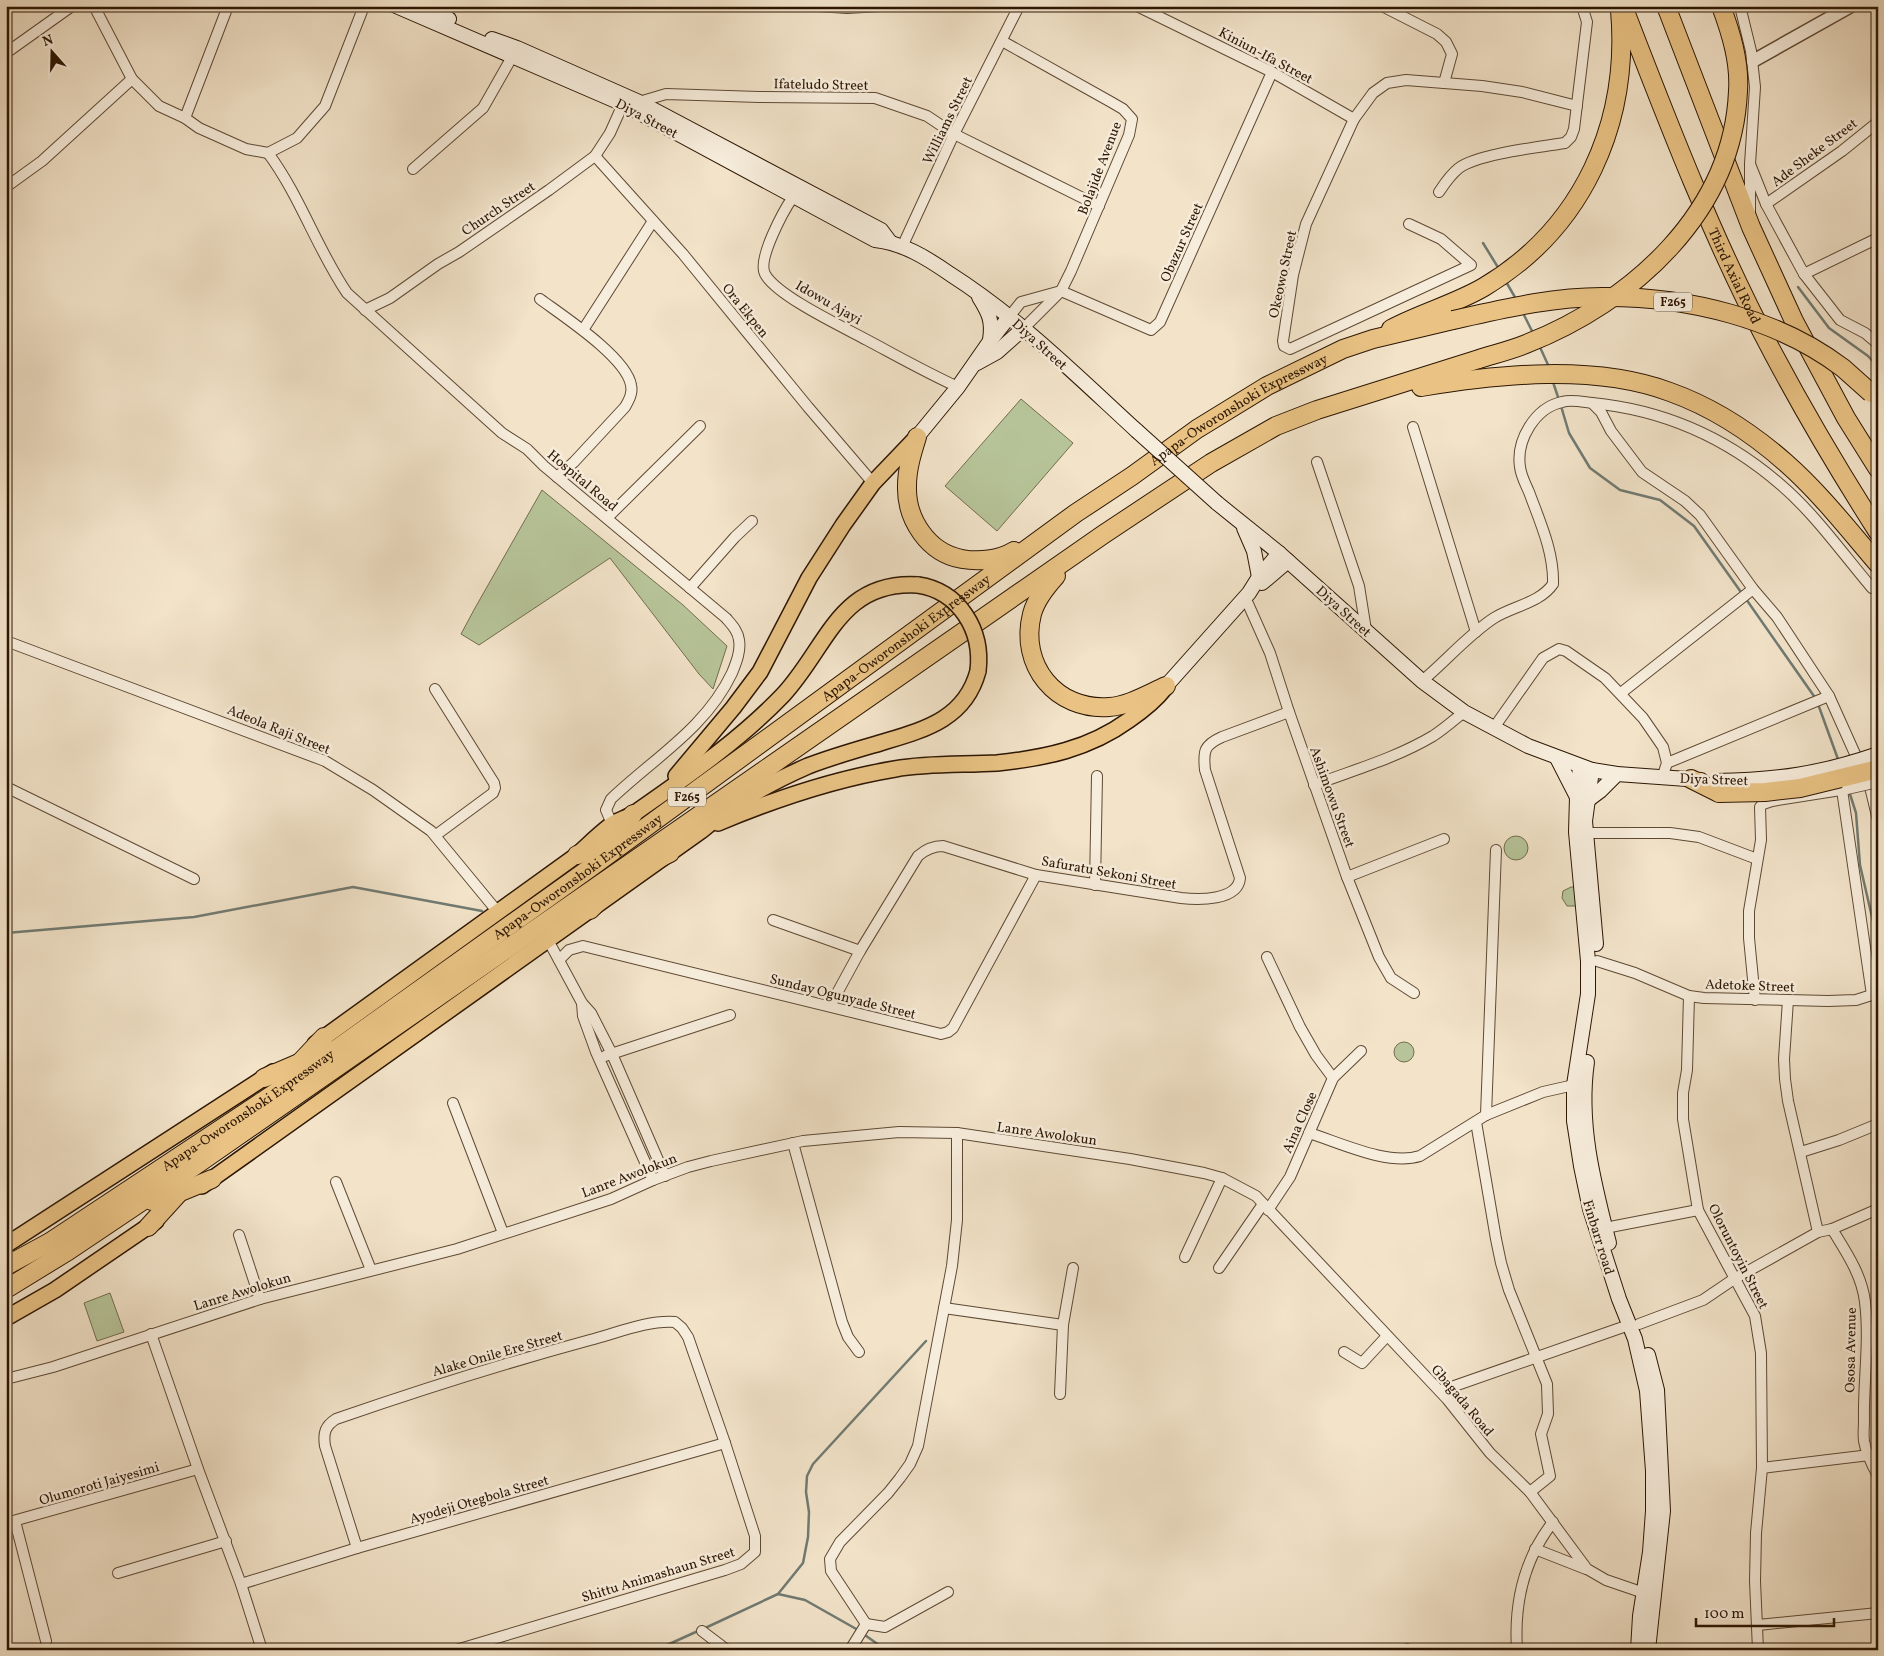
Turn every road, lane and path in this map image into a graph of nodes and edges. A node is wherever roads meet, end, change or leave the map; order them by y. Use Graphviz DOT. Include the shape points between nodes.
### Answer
graph roads {
  1 [pos="72,6"];
  2 [pos="94,6"];
  3 [pos="228,6"];
  4 [pos="364,6"];
  5 [pos="396,6"];
  6 [pos="422,6"];
  7 [pos="818,6"];
  8 [pos="881,6"];
  9 [pos="1019,6"];
  10 [pos="1137,6"];
  11 [pos="1382,6"];
  12 [pos="1582,6"];
  13 [pos="1622,6"];
  14 [pos="1666,6"];
  15 [pos="1721,6"];
  16 [pos="1740,6"];
  17 [pos="1851,6"];
  18 [pos="1002,41"];
  19 [pos="8,50"];
  20 [pos="512,57"];
  21 [pos="1753,61"];
  22 [pos="1272,72"];
  23 [pos="132,79"];
  24 [pos="1444,82"];
  25 [pos="639,102"];
  26 [pos="623,104"];
  27 [pos="1577,106"];
  28 [pos="185,118"];
  29 [pos="1354,119"];
  30 [pos="1878,122"];
  31 [pos="954,134"];
  32 [pos="268,153"];
  33 [pos="594,156"];
  34 [pos="1750,164"];
  35 [pos="413,169"];
  36 [pos="6,187"];
  37 [pos="1439,192"];
  38 [pos="793,197"];
  39 [pos="1766,204"];
  40 [pos="1099,206"];
  41 [pos="653,221"];
  42 [pos="1409,224"];
  43 [pos="1750,227"];
  44 [pos="1878,238"];
  45 [pos="896,244"];
  46 [pos="1804,274"];
  47 [pos="975,290"];
  48 [pos="1061,291"];
  49 [pos="540,299"];
  50 [pos="365,310"];
  51 [pos="1010,317"];
  52 [pos="1024,328"];
  53 [pos="583,330"];
  54 [pos="1373,339"];
  55 [pos="990,341"];
  56 [pos="1878,344"];
  57 [pos="974,364"];
  58 [pos="958,387"];
  59 [pos="1364,396"];
  60 [pos="1874,396"];
  61 [pos="1592,403"];
  62 [pos="700,426"];
  63 [pos="1413,426"];
  64 [pos="917,437"];
  65 [pos="1317,462"];
  66 [pos="1878,469"];
  67 [pos="557,476"];
  68 [pos="873,483"];
  69 [pos="1076,513"];
  70 [pos="607,518"];
  71 [pos="752,521"];
  72 [pos="1243,525"];
  73 [pos="1878,532"];
  74 [pos="1104,534"];
  75 [pos="1283,557"];
  76 [pos="1878,564"];
  77 [pos="1259,577"];
  78 [pos="690,588"];
  79 [pos="1872,588"];
  80 [pos="1750,591"];
  81 [pos="1247,595"];
  82 [pos="1366,630"];
  83 [pos="1476,632"];
  84 [pos="6,641"];
  85 [pos="1422,681"];
  86 [pos="1166,686"];
  87 [pos="435,689"];
  88 [pos="1621,692"];
  89 [pos="1821,699"];
  90 [pos="1289,712"];
  91 [pos="1464,712"];
  92 [pos="1493,729"];
  93 [pos="1878,754"];
  94 [pos="1557,758"];
  95 [pos="1667,763"];
  96 [pos="1586,768"];
  97 [pos="1878,769"];
  98 [pos="1617,774"];
  99 [pos="1097,776"];
  100 [pos="1662,778"];
  101 [pos="1691,780"];
  102 [pos="1878,782"];
  103 [pos="1314,784"];
  104 [pos="6,787"];
  105 [pos="1718,787"];
  106 [pos="1845,789"];
  107 [pos="660,794"];
  108 [pos="1582,798"];
  109 [pos="633,814"];
  110 [pos="1878,820"];
  111 [pos="1582,825"];
  112 [pos="647,826"];
  113 [pos="701,831"];
  114 [pos="614,832"];
  115 [pos="436,836"];
  116 [pos="1444,839"];
  117 [pos="663,849"];
  118 [pos="1496,850"];
  119 [pos="577,855"];
  120 [pos="1757,859"];
  121 [pos="590,868"];
  122 [pos="1036,875"];
  123 [pos="1347,877"];
  124 [pos="194,880"];
  125 [pos="1095,885"];
  126 [pos="585,904"];
  127 [pos="497,912"];
  128 [pos="773,920"];
  129 [pos="548,940"];
  130 [pos="860,951"];
  131 [pos="1267,957"];
  132 [pos="559,960"];
  133 [pos="1597,961"];
  134 [pos="1414,993"];
  135 [pos="1875,994"];
  136 [pos="1689,996"];
  137 [pos="1755,1000"];
  138 [pos="1788,1000"];
  139 [pos="582,1003"];
  140 [pos="830,1006"];
  141 [pos="730,1015"];
  142 [pos="330,1044"];
  143 [pos="1361,1051"];
  144 [pos="612,1054"];
  145 [pos="599,1058"];
  146 [pos="297,1064"];
  147 [pos="264,1078"];
  148 [pos="1333,1078"];
  149 [pos="1574,1085"];
  150 [pos="272,1095"];
  151 [pos="453,1103"];
  152 [pos="1486,1115"];
  153 [pos="1476,1122"];
  154 [pos="1878,1124"];
  155 [pos="957,1133"];
  156 [pos="1310,1133"];
  157 [pos="793,1143"];
  158 [pos="1801,1152"];
  159 [pos="199,1163"];
  160 [pos="664,1176"];
  161 [pos="1222,1178"];
  162 [pos="212,1179"];
  163 [pos="653,1180"];
  164 [pos="336,1182"];
  165 [pos="178,1193"];
  166 [pos="135,1207"];
  167 [pos="1265,1207"];
  168 [pos="1878,1209"];
  169 [pos="1698,1210"];
  170 [pos="148,1227"];
  171 [pos="1605,1228"];
  172 [pos="1832,1229"];
  173 [pos="1818,1232"];
  174 [pos="503,1233"];
  175 [pos="239,1235"];
  176 [pos="6,1245"];
  177 [pos="1185,1258"];
  178 [pos="6,1266"];
  179 [pos="1073,1268"];
  180 [pos="1219,1268"];
  181 [pos="371,1270"];
  182 [pos="1734,1279"];
  183 [pos="6,1289"];
  184 [pos="260,1299"];
  185 [pos="944,1308"];
  186 [pos="6,1318"];
  187 [pos="1063,1324"];
  188 [pos="1634,1324"];
  189 [pos="151,1334"];
  190 [pos="1387,1336"];
  191 [pos="859,1352"];
  192 [pos="1344,1352"];
  193 [pos="1537,1358"];
  194 [pos="6,1379"];
  195 [pos="1440,1391"];
  196 [pos="1652,1391"];
  197 [pos="1060,1394"];
  198 [pos="725,1442"];
  199 [pos="1873,1455"];
  200 [pos="1762,1468"];
  201 [pos="198,1469"];
  202 [pos="1878,1476"];
  203 [pos="1530,1492"];
  204 [pos="11,1522"];
  205 [pos="1552,1522"];
  206 [pos="226,1541"];
  207 [pos="357,1548"];
  208 [pos="1535,1549"];
  209 [pos="1587,1569"];
  210 [pos="118,1573"];
  211 [pos="241,1584"];
  212 [pos="948,1592"];
  213 [pos="1644,1593"];
  214 [pos="1878,1613"];
  215 [pos="1758,1626"];
  216 [pos="864,1628"];
  217 [pos="702,1631"];
  218 [pos="46,1641"];
  219 [pos="262,1650"];
  220 [pos="456,1650"];
  221 [pos="727,1650"];
  222 [pos="850,1650"];
  223 [pos="1517,1650"];
  224 [pos="1638,1650"];
  225 [pos="1648,1650"];
  226 [pos="1758,1650"];
  1 -- 19 [label="street"];
  2 -- 23 [label="street"];
  3 -- 28 [label="street"];
  4 -- 32 [label="street" via="325,106 297,138"];
  5 -- 20 [label="main road, Diya Street"];
  6 -- 25 [label="main road, Diya Street"];
  7 -- 8 [label="street"];
  9 -- 18 [label="street, Williams Street"];
  10 -- 22 [label="street, Kiniun-Ifa Street"];
  11 -- 24 [label="street" via="1437,34 1446,42 1452,54"];
  12 -- 27 [label="street" via="1588,22"];
  13 -- 54 [label="highway" via="1618,94 1612,121 1592,171 1562,218 1522,260 1484,287 1411,318"];
  13 -- 73 [label="highway, Third Axial Road" via="1690,173 1746,297 1782,370"];
  14 -- 43 [label="highway"];
  15 -- 59 [label="highway, bridge" via="1737,64 1735,121 1715,183 1679,238 1654,264 1594,310 1526,344"];
  16 -- 21 [label="street"];
  17 -- 21 [label="street"];
  18 -- 31 [label="street, Williams Street"];
  18 -- 40 [label="street, Bolajide Avenue" via="1123,109 1132,119 1129,135"];
  20 -- 26 [label="main road, Diya Street"];
  20 -- 35 [label="street" via="483,108"];
  21 -- 34 [label="street"];
  22 -- 29 [label="street, Kiniun-Ifa Street"];
  22 -- 48 [label="street, Obazur Street" via="1160,322 1151,330"];
  23 -- 28 [label="street" via="159,106"];
  23 -- 36 [label="street" via="42,161"];
  24 -- 27 [label="street, Okeowo Street" via="1522,92"];
  24 -- 29 [label="street, Okeowo Street" via="1406,80 1387,83 1373,93"];
  25 -- 31 [label="street, Ifateludo Street" via="666,94 875,98 927,116"];
  25 -- 45 [label="main road, Diya Street" via="881,230"];
  26 -- 33 [label="street, Church Street" via="610,133"];
  26 -- 38 [label="main road, Diya Street"];
  27 -- 37 [label="street" via="1574,129 1565,143 1486,157 1461,167"];
  28 -- 32 [label="street" via="199,128 246,148"];
  29 -- 42 [label="street, Okeowo Street" via="1306,224 1293,275 1284,346 1290,348 1471,266 1440,239"];
  30 -- 39 [label="street, Ade Sheke Street"];
  31 -- 40 [label="street, Ifateludo Street"];
  31 -- 45 [label="street, Williams Street"];
  32 -- 50 [label="street, Hospital Road" via="334,275"];
  33 -- 41 [label="street, Ora Ekpen"];
  33 -- 50 [label="street, Church Street" via="459,252 390,298"];
  34 -- 39 [label="street"];
  34 -- 43 [label="street"];
  38 -- 45 [label="main road, Diya Street" via="874,240"];
  38 -- 58 [label="street, Idowu Ajayi" via="764,257 765,273 772,282 802,305"];
  39 -- 46 [label="street"];
  40 -- 48 [label="street, Bolajide Avenue"];
  41 -- 53 [label="street"];
  41 -- 68 [label="street, Ora Ekpen"];
  43 -- 66 [label="highway" via="1794,321 1846,418"];
  44 -- 46 [label="street"];
  45 -- 47 [label="main road, Diya Street" via="924,256"];
  46 -- 56 [label="street" via="1840,320"];
  47 -- 51 [label="main road, Diya Street"];
  47 -- 55 [label="main road" via="988,312 992,326"];
  48 -- 51 [label="street" via="1021,302"];
  48 -- 52 [label="street, Bolajide Avenue"];
  49 -- 53 [label="street"];
  50 -- 67 [label="street, Hospital Road" via="502,433 527,448"];
  51 -- 52 [label="main road, Diya Street"];
  51 -- 55 [label="main road"];
  52 -- 57 [label="main road" via="997,352"];
  52 -- 72 [label="main road, Diya Street, bridge"];
  53 -- 67 [label="street" via="625,368 632,386 625,406"];
  54 -- 60 [label="highway, F265, bridge" via="1512,307 1606,296 1659,300 1740,317 1794,338 1842,368"];
  54 -- 69 [label="highway, Apapa-Oworonshoki Expressway / F265" via="1342,349 1267,386 1196,429"];
  55 -- 57 [label="main road"];
  57 -- 58 [label="main road"];
  58 -- 64 [label="main road"];
  59 -- 74 [label="highway, Apapa-Oworonshoki Expressway / F265" via="1276,426 1240,445"];
  59 -- 76 [label="highway, F265" via="1443,383 1568,374 1600,376 1669,391 1730,422 1759,441 1809,484"];
  61 -- 79 [label="street" via="1624,406 1683,423 1738,453 1782,486 1802,506"];
  61 -- 80 [label="street" via="1642,472 1700,515"];
  61 -- 83 [label="street" via="1562,401 1541,412 1525,434 1521,450 1520,468 1552,559 1553,584 1542,596 1495,618"];
  62 -- 70 [label="street"];
  63 -- 83 [label="street"];
  64 -- 68 [label="main road"];
  64 -- 69 [label="highway" via="907,487 912,516 926,540 938,550 955,558 971,560 1007,555"];
  65 -- 82 [label="street" via="1359,586"];
  67 -- 70 [label="street, Hospital Road"];
  68 -- 107 [label="main road" via="809,578 760,672"];
  69 -- 112 [label="highway, Apapa-Oworonshoki Expressway / F265"];
  70 -- 78 [label="street, Hospital Road"];
  71 -- 78 [label="street"];
  72 -- 75 [label="main road, Diya Street"];
  72 -- 77 [label="main road" via="1254,551"];
  74 -- 86 [label="highway" via="1055,576 1037,600 1030,630 1038,672 1067,699 1095,707 1123,705"];
  74 -- 117 [label="highway, Apapa-Oworonshoki Expressway / F265"];
  75 -- 77 [label="main road"];
  75 -- 81 [label="main road"];
  75 -- 82 [label="main road, Diya Street"];
  77 -- 81 [label="main road"];
  78 -- 114 [label="street, Hospital Road" via="734,626 740,651 725,688 693,728 612,799 606,810"];
  80 -- 88 [label="street"];
  80 -- 89 [label="street" via="1777,617"];
  81 -- 86 [label="main road"];
  81 -- 90 [label="street, Ashimowu Street"];
  82 -- 85 [label="main road, Diya Street"];
  83 -- 85 [label="street"];
  84 -- 115 [label="street, Adeola Raji Street" via="325,761 373,790"];
  85 -- 91 [label="main road, Diya Street"];
  86 -- 113 [label="main road" via="1157,698 1108,735 1076,748 1042,757 996,763 948,764 860,776 801,791"];
  87 -- 115 [label="street" via="495,788 493,793"];
  88 -- 92 [label="street" via="1559,649 1543,658"];
  88 -- 95 [label="street" via="1662,747"];
  89 -- 95 [label="street"];
  89 -- 110 [label="street" via="1867,780"];
  90 -- 103 [label="street, Ashimowu Street"];
  90 -- 125 [label="street, Safuratu Sekoni Street" via="1222,737 1206,748 1205,770 1240,878 1233,892 1194,900"];
  91 -- 92 [label="main road, Diya Street"];
  91 -- 103 [label="street" via="1435,735 1411,748"];
  92 -- 94 [label="main road, Diya Street"];
  93 -- 105 [label="main road, Diya Street, bridge" via="1791,777"];
  94 -- 96 [label="main road, Diya Street"];
  94 -- 108 [label="main road"];
  95 -- 100 [label="street"];
  96 -- 98 [label="main road, Diya Street"];
  96 -- 108 [label="main road"];
  97 -- 105 [label="highway, bridge" via="1800,788 1766,792"];
  98 -- 100 [label="main road, Diya Street"];
  98 -- 108 [label="main road" via="1600,791"];
  99 -- 125 [label="street"];
  100 -- 101 [label="main road, Diya Street"];
  101 -- 105 [label="highway"];
  102 -- 106 [label="street, bridge"];
  103 -- 123 [label="street, Ashimowu Street"];
  104 -- 124 [label="street"];
  106 -- 120 [label="street" via="1763,804 1760,807 1761,840"];
  106 -- 135 [label="street"];
  107 -- 109 [label="main road, Apapa-Oworonshoki Expressway"];
  107 -- 113 [label="main road, bridge" via="721,751 771,707 799,677 833,626 859,599 889,586 904,584 930,587 958,605 979,651 978,671 964,702 934,725 918,732 847,752 777,780 722,812"];
  108 -- 111 [label="main road"];
  109 -- 114 [label="highway"];
  111 -- 120 [label="street" via="1699,837"];
  111 -- 133 [label="main road, Finbarr road" via="1592,883"];
  111 -- 149 [label="main road, Finbarr road" via="1588,994"];
  112 -- 114 [label="highway"];
  112 -- 121 [label="highway, Apapa-Oworonshoki Expressway / F265"];
  113 -- 117 [label="main road, Apapa-Oworonshoki Expressway"];
  114 -- 119 [label="highway"];
  114 -- 121 [label="highway"];
  115 -- 127 [label="street, Adeola Raji Street"];
  116 -- 123 [label="street"];
  117 -- 126 [label="highway, Apapa-Oworonshoki Expressway / F265"];
  117 -- 126 [label="highway"];
  118 -- 152 [label="street"];
  119 -- 127 [label="main road, Apapa-Oworonshoki Expressway"];
  120 -- 137 [label="street" via="1749,911"];
  121 -- 142 [label="highway, Apapa-Oworonshoki Expressway / F265"];
  122 -- 125 [label="street, Safuratu Sekoni Street"];
  122 -- 130 [label="street, Safuratu Sekoni Street" via="935,846 918,856"];
  122 -- 140 [label="street, Sunday Ogunyade Street" via="948,1032 941,1034"];
  123 -- 134 [label="street, Ashimowu Street" via="1379,957 1391,978"];
  126 -- 129 [label="main road, Apapa-Oworonshoki Expressway"];
  126 -- 159 [label="highway, Apapa-Oworonshoki Expressway / F265"];
  127 -- 142 [label="main road, Apapa-Oworonshoki Expressway"];
  128 -- 130 [label="street"];
  129 -- 132 [label="street"];
  129 -- 162 [label="main road, Apapa-Oworonshoki Expressway"];
  130 -- 140 [label="street, Safuratu Sekoni Street"];
  131 -- 148 [label="street" via="1300,1027"];
  132 -- 139 [label="street"];
  132 -- 140 [label="street, Sunday Ogunyade Street" via="569,950 583,946"];
  133 -- 136 [label="street, Adetoke Street"];
  133 -- 171 [label="main road, Finbarr road" via="1596,995 1583,1085 1584,1121 1590,1166"];
  135 -- 138 [label="street, Adetoke Street" via="1856,1000 1828,1002"];
  136 -- 137 [label="street, Adetoke Street"];
  136 -- 169 [label="street, Oloruntoyin Street" via="1683,1119"];
  137 -- 138 [label="street, Adetoke Street"];
  138 -- 158 [label="street" via="1785,1079"];
  139 -- 144 [label="street" via="591,1013"];
  139 -- 145 [label="street" via="583,1016"];
  141 -- 144 [label="street"];
  142 -- 146 [label="highway"];
  142 -- 147 [label="main road, Apapa-Oworonshoki Expressway"];
  142 -- 150 [label="highway, Apapa-Oworonshoki Expressway / F265"];
  143 -- 148 [label="street, Aina Close"];
  144 -- 145 [label="street"];
  144 -- 160 [label="street"];
  145 -- 163 [label="street"];
  146 -- 147 [label="highway"];
  146 -- 150 [label="highway"];
  147 -- 176 [label="main road, Apapa-Oworonshoki Expressway"];
  148 -- 156 [label="street, Aina Close"];
  149 -- 152 [label="street" via="1543,1092"];
  149 -- 188 [label="main road, Finbarr road" via="1574,1121 1590,1209 1616,1291"];
  150 -- 178 [label="highway, Apapa-Oworonshoki Expressway / F265" via="50,1242"];
  151 -- 174 [label="street"];
  152 -- 153 [label="street"];
  153 -- 156 [label="street" via="1411,1159 1388,1159"];
  153 -- 193 [label="street" via="1501,1263"];
  154 -- 158 [label="street"];
  155 -- 157 [label="street, Lanre Awolokun" via="899,1132"];
  155 -- 161 [label="street, Lanre Awolokun" via="1130,1159"];
  155 -- 185 [label="street" via="957,1220"];
  156 -- 167 [label="street, Aina Close" via="1290,1177"];
  157 -- 160 [label="street, Lanre Awolokun" via="711,1160"];
  157 -- 191 [label="street" via="842,1322"];
  158 -- 173 [label="street"];
  159 -- 165 [label="highway"];
  159 -- 166 [label="highway, Apapa-Oworonshoki Expressway / F265"];
  160 -- 163 [label="street, Lanre Awolokun"];
  161 -- 167 [label="street, Lanre Awolokun" via="1256,1196"];
  161 -- 177 [label="street"];
  162 -- 165 [label="highway"];
  162 -- 170 [label="main road, Apapa-Oworonshoki Expressway"];
  163 -- 174 [label="street, Lanre Awolokun" via="611,1199"];
  164 -- 181 [label="street"];
  165 -- 166 [label="highway"];
  165 -- 170 [label="highway"];
  166 -- 183 [label="highway, Apapa-Oworonshoki Expressway / F265"];
  167 -- 180 [label="street, Aina Close"];
  167 -- 190 [label="street, Gbagada Road"];
  168 -- 172 [label="street"];
  169 -- 171 [label="street"];
  169 -- 182 [label="street, Oloruntoyin Street"];
  170 -- 186 [label="main road, Apapa-Oworonshoki Expressway" via="55,1290"];
  171 -- 188 [label="main road, Finbarr road"];
  172 -- 173 [label="street"];
  172 -- 199 [label="street, Ososa Avenue" via="1853,1264 1865,1301 1864,1441"];
  173 -- 182 [label="street"];
  174 -- 181 [label="street, Lanre Awolokun" via="456,1249"];
  175 -- 184 [label="street"];
  179 -- 187 [label="street"];
  181 -- 184 [label="street, Lanre Awolokun"];
  182 -- 188 [label="street" via="1703,1300"];
  182 -- 200 [label="street, Oloruntoyin Street" via="1755,1316 1759,1334"];
  184 -- 189 [label="street, Lanre Awolokun"];
  185 -- 187 [label="street"];
  185 -- 216 [label="street" via="918,1446 910,1464 888,1493 840,1542 830,1559 831,1571"];
  187 -- 197 [label="street"];
  188 -- 193 [label="street"];
  188 -- 196 [label="main road, Finbarr road"];
  189 -- 194 [label="street, Lanre Awolokun"];
  189 -- 201 [label="street"];
  190 -- 192 [label="street" via="1362,1363"];
  190 -- 195 [label="street, Gbagada Road"];
  193 -- 195 [label="street"];
  193 -- 203 [label="street" via="1547,1384 1548,1414 1541,1434 1550,1476"];
  195 -- 203 [label="street, Gbagada Road" via="1490,1453"];
  196 -- 213 [label="main road, Finbarr road" via="1653,1511"];
  196 -- 225 [label="main road, Finbarr road" via="1663,1511"];
  198 -- 207 [label="street, Ayodeji Otegbola Street"];
  198 -- 207 [label="street, Alake Onile Ere Street" via="688,1337 676,1322 655,1323 570,1345 429,1387 330,1423 323,1435 325,1446"];
  198 -- 220 [label="street, Shittu Animashaun Street" via="755,1536 755,1552 750,1558 725,1570"];
  199 -- 200 [label="street"];
  199 -- 202 [label="street, Ososa Avenue"];
  200 -- 215 [label="street, Oloruntoyin Street" via="1756,1571"];
  201 -- 204 [label="street, Olumoroti Jaiyesimi"];
  201 -- 206 [label="street"];
  203 -- 205 [label="street, Gbagada Road"];
  204 -- 218 [label="street"];
  205 -- 208 [label="street"];
  205 -- 209 [label="street, Gbagada Road"];
  206 -- 210 [label="street"];
  206 -- 211 [label="street"];
  207 -- 211 [label="street, Ayodeji Otegbola Street"];
  208 -- 209 [label="street"];
  208 -- 223 [label="street" via="1523,1577 1517,1612"];
  209 -- 213 [label="street, Gbagada Road" via="1606,1580"];
  211 -- 219 [label="street"];
  212 -- 216 [label="street" via="885,1627"];
  213 -- 224 [label="main road, Finbarr road"];
  214 -- 215 [label="street"];
  215 -- 226 [label="street, Oloruntoyin Street"];
  216 -- 222 [label="street"];
  217 -- 221 [label="street"];
}
